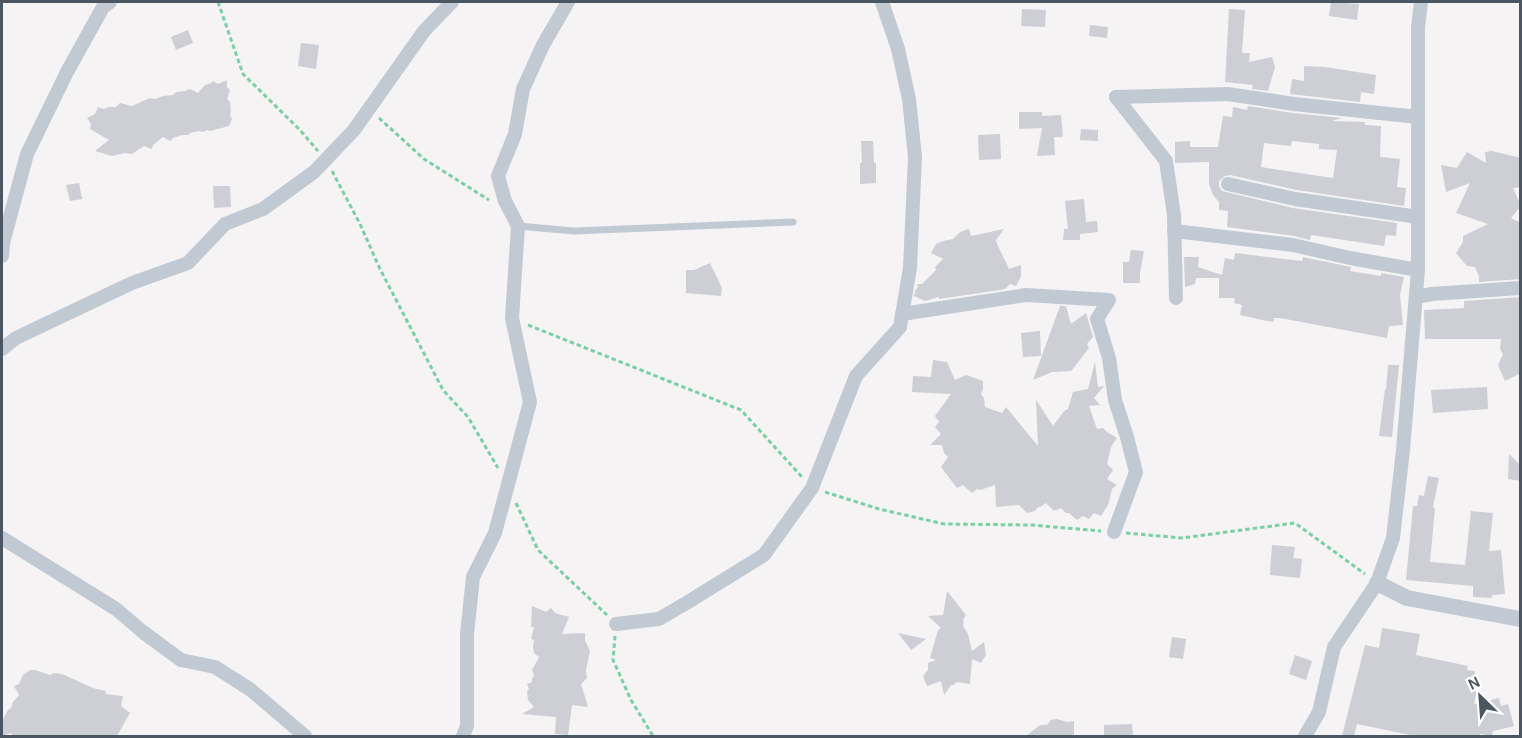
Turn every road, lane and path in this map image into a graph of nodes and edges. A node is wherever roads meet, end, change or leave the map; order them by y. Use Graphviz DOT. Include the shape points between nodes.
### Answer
graph roads {
  1 [pos="110,2"];
  2 [pos="218,2"];
  3 [pos="452,2"];
  4 [pos="568,2"];
  5 [pos="882,2"];
  6 [pos="1421,2"];
  7 [pos="369,109"];
  8 [pos="1418,117"];
  9 [pos="326,160"];
  10 [pos="1228,184"];
  11 [pos="1418,217"];
  12 [pos="515,220"];
  13 [pos="793,222"];
  14 [pos="1174,231"];
  15 [pos="2,256"];
  16 [pos="1418,270"];
  17 [pos="1521,288"];
  18 [pos="1416,297"];
  19 [pos="1176,298"];
  20 [pos="902,314"];
  21 [pos="512,318"];
  22 [pos="2,349"];
  23 [pos="508,486"];
  24 [pos="812,488"];
  25 [pos="1114,532"];
  26 [pos="2,538"];
  27 [pos="1377,583"];
  28 [pos="1521,619"];
  29 [pos="616,624"];
  30 [pos="305,736"];
  31 [pos="464,736"];
  32 [pos="653,736"];
  33 [pos="1305,736"];
  1 -- 15 [label="street" via="103,7 27,154"];
  2 -- 9 [label="path" via="243,74"];
  3 -- 7 [label="street" via="424,31"];
  4 -- 12 [label="street" via="523,89 515,134 498,176"];
  5 -- 20 [label="street" via="909,99 915,157 910,268"];
  6 -- 8 [label="street"];
  7 -- 9 [label="street"];
  7 -- 12 [label="path" via="424,159"];
  8 -- 11 [label="street"];
  8 -- 14 [label="street" via="1228,94 1116,97 1166,161"];
  9 -- 22 [label="street" via="263,209 225,224 188,263 132,283 16,338"];
  9 -- 23 [label="path" via="443,390 468,417"];
  10 -- 11 [label="street" via="1295,199"];
  11 -- 16 [label="street"];
  12 -- 13 [label="lane" via="574,231"];
  12 -- 21 [label="street"];
  14 -- 16 [label="street" via="1293,245"];
  14 -- 19 [label="street"];
  16 -- 18 [label="street"];
  17 -- 18 [label="street"];
  18 -- 27 [label="street" via="1393,538"];
  20 -- 24 [label="street" via="900,327 856,376"];
  20 -- 25 [label="street" via="1026,295 1109,300 1097,319 1136,472"];
  21 -- 23 [label="street" via="530,402"];
  21 -- 24 [label="path" via="741,410"];
  23 -- 29 [label="path" via="538,550"];
  23 -- 31 [label="street" via="495,533 473,577"];
  24 -- 25 [label="path" via="944,524 1031,525"];
  24 -- 29 [label="street" via="764,555 659,619"];
  25 -- 27 [label="path" via="1182,538 1295,522"];
  26 -- 30 [label="street" via="116,609 181,660 215,667 251,690"];
  27 -- 28 [label="street" via="1407,598"];
  27 -- 33 [label="street" via="1334,647 1319,712"];
  29 -- 32 [label="path" via="613,660"];
}
